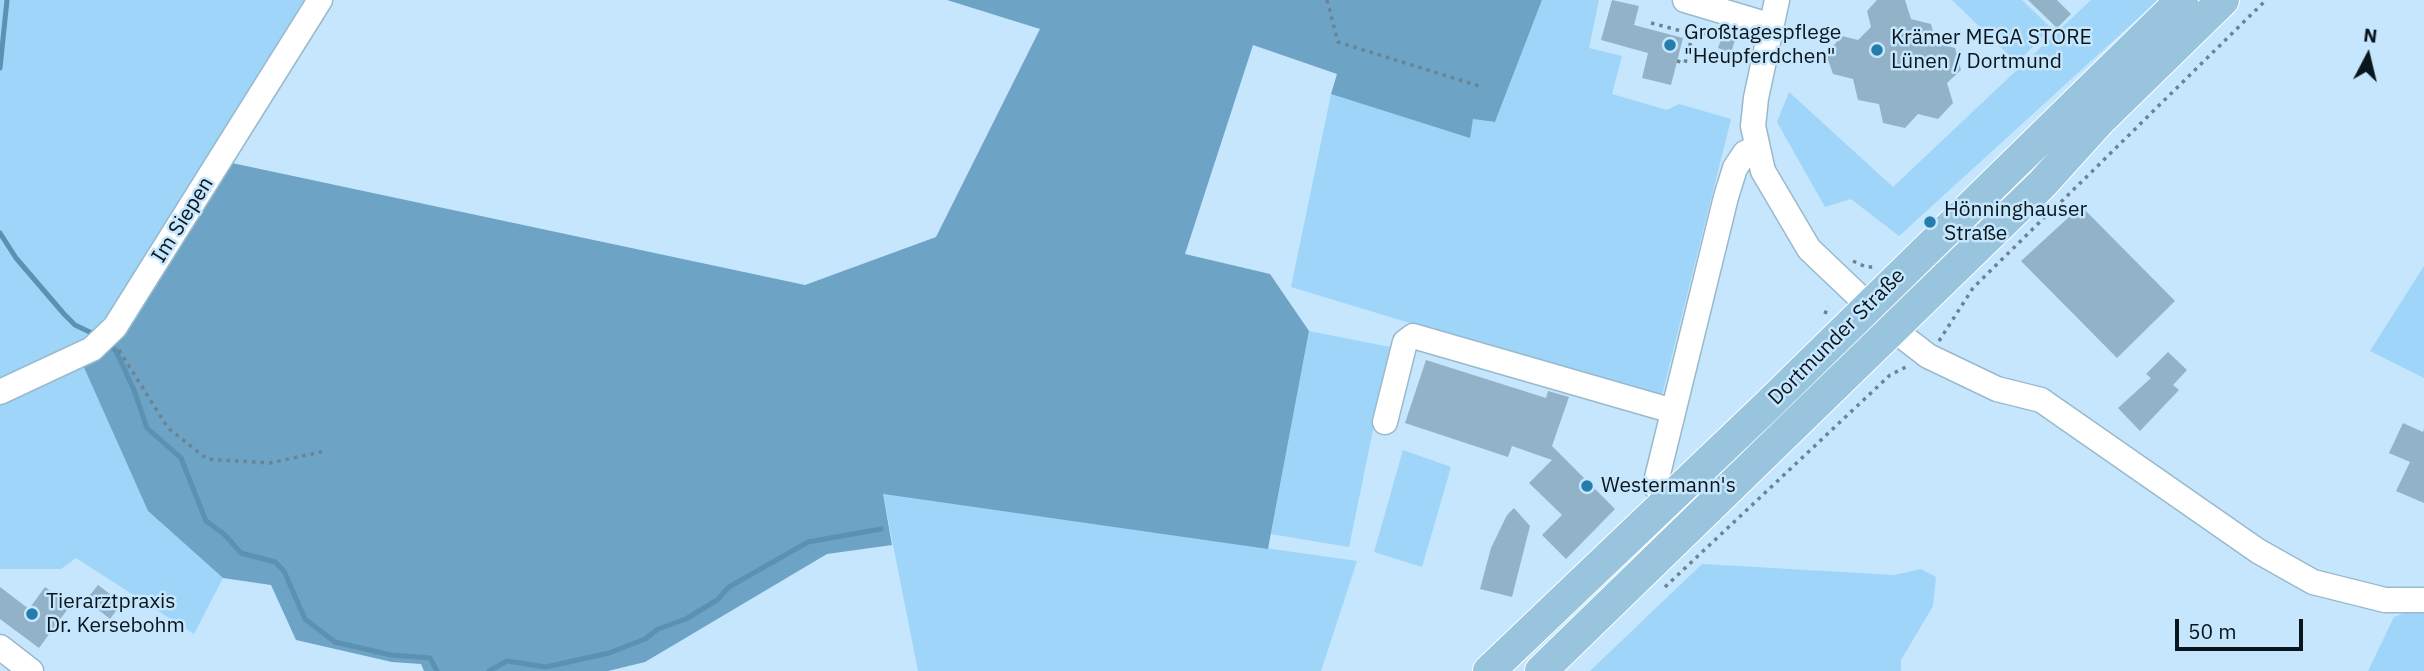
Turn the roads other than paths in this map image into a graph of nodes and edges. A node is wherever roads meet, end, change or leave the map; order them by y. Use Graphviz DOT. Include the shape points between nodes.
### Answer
graph roads {
  1 [pos="320,0"];
  2 [pos="1685,0"];
  3 [pos="1777,0"];
  4 [pos="2182,0"];
  5 [pos="2223,0"];
  6 [pos="1772,26"];
  7 [pos="1756,148"];
  8 [pos="1867,305"];
  9 [pos="1892,329"];
  10 [pos="0,392"];
  11 [pos="1673,411"];
  12 [pos="1385,422"];
  13 [pos="1655,486"];
  14 [pos="2424,600"];
  15 [pos="0,647"];
  16 [pos="31,671"];
  17 [pos="1489,671"];
  18 [pos="1541,671"];
  1 -- 10 [label="street, Im Siepen" via="172,239 108,333 92,349"];
  2 -- 6 [label="street"];
  3 -- 6 [label="street"];
  4 -- 8 [label="main road, Dortmunder Straße"];
  5 -- 9 [label="main road, Dortmunder Straße"];
  6 -- 7 [label="street" via="1756,98"];
  7 -- 8 [label="street" via="1763,171 1809,249"];
  7 -- 11 [label="street" via="1745,153 1735,168"];
  8 -- 9 [label="street"];
  8 -- 17 [label="main road, Dortmunder Straße"];
  9 -- 14 [label="street" via="1940,362 1997,388 2041,400 2258,551 2313,582 2385,600"];
  9 -- 18 [label="main road, Dortmunder Straße"];
  11 -- 12 [label="street" via="1413,336 1405,342"];
  11 -- 13 [label="street"];
  15 -- 16 [label="street"];
}
